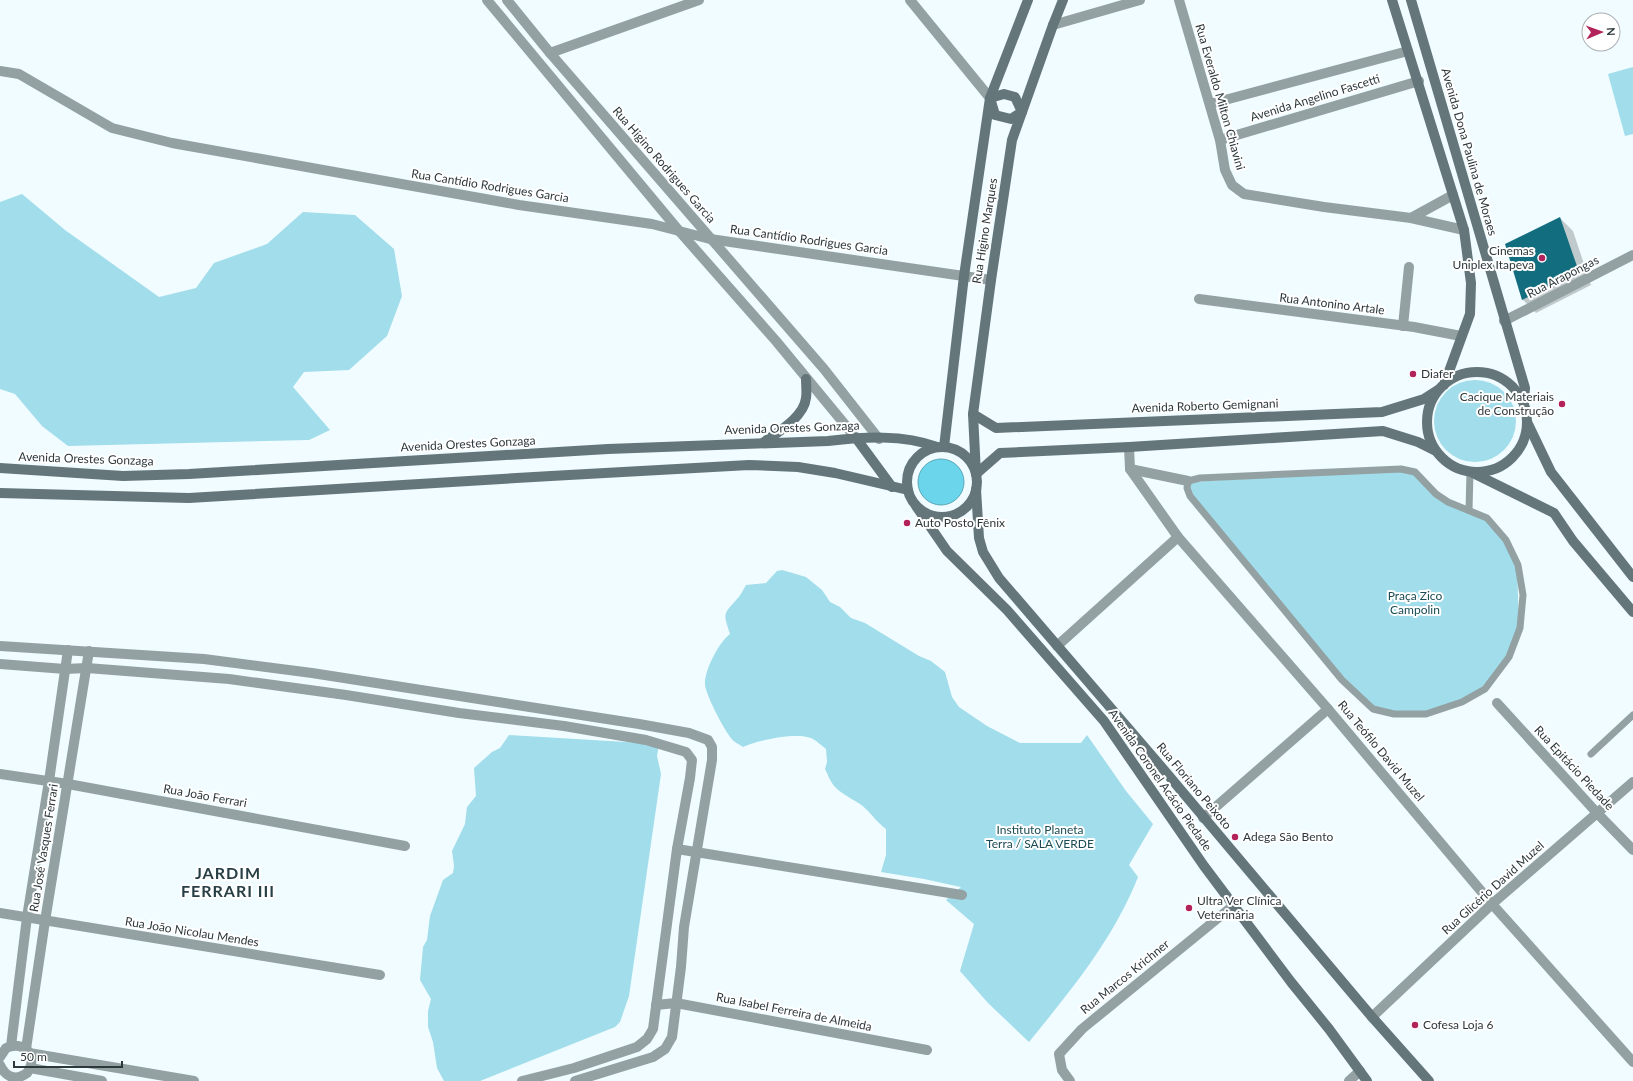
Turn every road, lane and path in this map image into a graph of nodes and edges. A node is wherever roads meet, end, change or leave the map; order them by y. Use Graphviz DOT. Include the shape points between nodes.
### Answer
graph roads {
  1 [pos="487,0"];
  2 [pos="507,0"];
  3 [pos="699,0"];
  4 [pos="910,0"];
  5 [pos="1028,0"];
  6 [pos="1064,0"];
  7 [pos="1140,0"];
  8 [pos="1179,0"];
  9 [pos="1392,0"];
  10 [pos="1411,0"];
  11 [pos="1053,25"];
  12 [pos="1408,51"];
  13 [pos="550,53"];
  14 [pos="0,72"];
  15 [pos="1418,81"];
  16 [pos="990,98"];
  17 [pos="1210,104"];
  18 [pos="1022,112"];
  19 [pos="1220,140"];
  20 [pos="1453,195"];
  21 [pos="1411,218"];
  22 [pos="1464,230"];
  23 [pos="680,232"];
  24 [pos="710,239"];
  25 [pos="1633,256"];
  26 [pos="1409,267"];
  27 [pos="964,276"];
  28 [pos="991,280"];
  29 [pos="1199,300"];
  30 [pos="1504,321"];
  31 [pos="1403,326"];
  32 [pos="1461,336"];
  33 [pos="806,379"];
  34 [pos="1441,388"];
  35 [pos="1524,403"];
  36 [pos="973,414"];
  37 [pos="1527,422"];
  38 [pos="856,438"];
  39 [pos="879,438"];
  40 [pos="764,442"];
  41 [pos="940,447"];
  42 [pos="1129,447"];
  43 [pos="1436,451"];
  44 [pos="0,468"];
  45 [pos="1130,469"];
  46 [pos="1472,472"];
  47 [pos="976,474"];
  48 [pos="1188,481"];
  49 [pos="892,487"];
  50 [pos="908,490"];
  51 [pos="976,490"];
  52 [pos="0,493"];
  53 [pos="916,506"];
  54 [pos="1469,510"];
  55 [pos="1178,537"];
  56 [pos="1633,578"];
  57 [pos="1633,612"];
  58 [pos="0,646"];
  59 [pos="1057,646"];
  60 [pos="68,650"];
  61 [pos="89,651"];
  62 [pos="0,664"];
  63 [pos="87,668"];
  64 [pos="65,669"];
  65 [pos="1497,703"];
  66 [pos="1328,709"];
  67 [pos="1633,715"];
  68 [pos="1591,754"];
  69 [pos="0,774"];
  70 [pos="49,781"];
  71 [pos="1633,782"];
  72 [pos="68,784"];
  73 [pos="1597,813"];
  74 [pos="1203,818"];
  75 [pos="405,846"];
  76 [pos="676,849"];
  77 [pos="1633,850"];
  78 [pos="697,852"];
  79 [pos="962,895"];
  80 [pos="1492,904"];
  81 [pos="1234,905"];
  82 [pos="0,913"];
  83 [pos="27,917"];
  84 [pos="45,921"];
  85 [pos="380,975"];
  86 [pos="676,1003"];
  87 [pos="656,1006"];
  88 [pos="1372,1017"];
  89 [pos="6,1047"];
  90 [pos="927,1050"];
  91 [pos="28,1051"];
  92 [pos="0,1057"];
  93 [pos="1633,1062"];
  94 [pos="30,1068"];
  95 [pos="1360,1071"];
  96 [pos="2,1073"];
  97 [pos="22,1079"];
  98 [pos="102,1081"];
  99 [pos="194,1081"];
  100 [pos="522,1081"];
  101 [pos="575,1081"];
  102 [pos="1070,1081"];
  103 [pos="1349,1081"];
  104 [pos="1367,1081"];
  105 [pos="1429,1081"];
  1 -- 23 [label="street"];
  2 -- 13 [label="street, Rua Higino Rodrigues Garcia"];
  3 -- 13 [label="street"];
  4 -- 16 [label="street"];
  5 -- 16 [label="main road, Rua Higino Marques"];
  6 -- 11 [label="main road, Rua Higino Marques"];
  7 -- 11 [label="street"];
  8 -- 17 [label="street, Rua Everaldo Milton Chiavini"];
  9 -- 12 [label="main road"];
  10 -- 30 [label="main road, Avenida Dona Paulina de Moraes"];
  11 -- 18 [label="main road, Rua Higino Marques"];
  12 -- 15 [label="main road"];
  12 -- 17 [label="street, Avenida Angelino Fascetti"];
  13 -- 24 [label="street, Rua Higino Rodrigues Garcia"];
  14 -- 23 [label="street, Rua Cantídio Rodrigues Garcia" via="19,74 112,128 172,143 519,205 652,224"];
  15 -- 19 [label="street, Avenida Angelino Fascetti"];
  15 -- 20 [label="main road"];
  16 -- 18 [label="main road" via="1004,94 1015,97"];
  16 -- 18 [label="main road" via="995,115 1010,119"];
  16 -- 27 [label="main road, Rua Higino Marques"];
  17 -- 19 [label="street, Rua Everaldo Milton Chiavini"];
  18 -- 28 [label="main road, Rua Higino Marques" via="1012,140"];
  19 -- 21 [label="street, Rua Everaldo Milton Chiavini" via="1225,170 1232,185 1244,194"];
  20 -- 21 [label="street"];
  20 -- 22 [label="main road"];
  21 -- 22 [label="street, Rua Everaldo Milton Chiavini"];
  22 -- 32 [label="main road" via="1471,283 1470,314"];
  23 -- 24 [label="street, Rua Cantídio Rodrigues Garcia"];
  23 -- 33 [label="street"];
  24 -- 27 [label="street, Rua Cantídio Rodrigues Garcia"];
  24 -- 39 [label="street, Rua Higino Rodrigues Garcia" via="824,369"];
  25 -- 30 [label="street, Rua Arapongas"];
  26 -- 31 [label="street"];
  27 -- 28 [label="street, Rua Cantídio Rodrigues Garcia"];
  27 -- 41 [label="main road, Rua Higino Marques"];
  28 -- 36 [label="main road, Rua Higino Marques"];
  29 -- 31 [label="street, Rua Antonino Artale"];
  30 -- 35 [label="main road, Avenida Dona Paulina de Moraes" via="1525,388"];
  31 -- 32 [label="street, Rua Antonino Artale"];
  32 -- 34 [label="main road"];
  33 -- 38 [label="street"];
  33 -- 40 [label="main road" via="806,399 799,413"];
  34 -- 35 [label="main road" via="1458,376 1473,372 1489,373 1503,379"];
  34 -- 36 [label="main road, Avenida Roberto Gemignani" via="1424,399 1382,412 996,428"];
  34 -- 43 [label="main road" via="1430,404 1427,420 1429,436"];
  35 -- 37 [label="main road"];
  36 -- 47 [label="main road, Rua Higino Marques"];
  37 -- 46 [label="main road" via="1520,449 1511,459 1487,472"];
  37 -- 56 [label="main road" via="1551,472"];
  38 -- 39 [label="main road, Avenida Orestes Gonzaga"];
  38 -- 40 [label="main road, Avenida Orestes Gonzaga"];
  38 -- 49 [label="main road"];
  39 -- 41 [label="main road, Avenida Orestes Gonzaga" via="914,440"];
  40 -- 44 [label="main road, Avenida Orestes Gonzaga" via="123,476"];
  41 -- 47 [label="main road" via="952,448 968,458"];
  41 -- 50 [label="main road" via="922,453 911,466 907,481"];
  42 -- 43 [label="main road" via="1384,430"];
  42 -- 45 [label="street"];
  42 -- 47 [label="main road" via="1000,453"];
  43 -- 46 [label="main road" via="1451,465"];
  45 -- 48 [label="street"];
  45 -- 55 [label="street, Rua Teófilo David Muzel"];
  46 -- 54 [label="lane"];
  46 -- 57 [label="main road" via="1554,513 1573,541"];
  47 -- 51 [label="main road"];
  48 -- 54 [label="lane" via="1200,478 1401,469 1415,472 1436,494"];
  48 -- 54 [label="lane" via="1190,496 1342,680 1373,708 1394,714 1426,714 1462,702 1485,689 1509,657 1520,628 1523,595 1518,565 1506,540 1487,518"];
  49 -- 50 [label="main road"];
  49 -- 52 [label="main road" via="798,467 749,465 189,498"];
  50 -- 53 [label="main road"];
  51 -- 53 [label="main road" via="965,508 946,517 935,516"];
  51 -- 59 [label="main road, Rua Floriano Peixoto" via="979,538 988,562 1013,596"];
  53 -- 81 [label="main road, Avenida Coronel Acácio Piedade" via="947,551 1007,610 1104,721"];
  55 -- 59 [label="street"];
  55 -- 66 [label="street, Rua Teófilo David Muzel"];
  58 -- 60 [label="street"];
  59 -- 74 [label="main road, Rua Floriano Peixoto"];
  60 -- 61 [label="street"];
  60 -- 64 [label="street, Rua José Vasques Ferrari"];
  61 -- 63 [label="street, Rua José Vasques Ferrari"];
  61 -- 78 [label="street" via="204,659 312,673 645,725 698,736 708,740 712,747 712,760"];
  62 -- 64 [label="street"];
  63 -- 64 [label="street"];
  63 -- 72 [label="street, Rua José Vasques Ferrari"];
  63 -- 76 [label="street" via="229,678 459,713 564,726 646,740 674,748 686,752 692,760"];
  64 -- 70 [label="street, Rua José Vasques Ferrari"];
  65 -- 73 [label="street, Rua Epitácio Piedade"];
  66 -- 74 [label="street"];
  66 -- 80 [label="street, Rua Teófilo David Muzel"];
  67 -- 68 [label="lane"];
  69 -- 70 [label="street, Rua João Ferrari"];
  70 -- 72 [label="street, Rua João Ferrari"];
  70 -- 83 [label="street, Rua José Vasques Ferrari"];
  71 -- 73 [label="street, Rua Glicério David Muzel"];
  72 -- 75 [label="street, Rua João Ferrari"];
  72 -- 84 [label="street, Rua José Vasques Ferrari"];
  73 -- 77 [label="street, Rua Epitácio Piedade"];
  73 -- 80 [label="street, Rua Glicério David Muzel"];
  74 -- 88 [label="main road, Rua Floriano Peixoto"];
  76 -- 78 [label="street"];
  76 -- 87 [label="street"];
  78 -- 79 [label="street"];
  78 -- 86 [label="street" via="684,927"];
  80 -- 88 [label="street, Rua Glicério David Muzel"];
  80 -- 93 [label="street, Rua Teófilo David Muzel"];
  81 -- 95 [label="main road, Avenida Coronel Acácio Piedade"];
  81 -- 102 [label="street, Rua Marcos Krichner" via="1082,1029 1059,1054 1062,1070"];
  82 -- 83 [label="street, Rua João Nicolau Mendes"];
  83 -- 84 [label="street, Rua João Nicolau Mendes"];
  83 -- 89 [label="street, Rua José Vasques Ferrari"];
  84 -- 85 [label="street, Rua João Nicolau Mendes"];
  84 -- 91 [label="street, Rua José Vasques Ferrari"];
  86 -- 87 [label="street, Rua Isabel Ferreira de Almeida"];
  86 -- 90 [label="street, Rua Isabel Ferreira de Almeida"];
  86 -- 101 [label="street" via="672,1036 665,1049 652,1057"];
  87 -- 100 [label="street" via="653,1029 647,1039 637,1047 574,1068"];
  88 -- 105 [label="main road, Rua Floriano Peixoto"];
  89 -- 91 [label="street" via="16,1045"];
  89 -- 92 [label="street"];
  91 -- 94 [label="street, Rua José Vasques Ferrari" via="32,1058"];
  91 -- 99 [label="street"];
  94 -- 97 [label="street"];
  94 -- 98 [label="street"];
  95 -- 103 [label="street"];
  95 -- 104 [label="main road, Avenida Coronel Acácio Piedade"];
  96 -- 97 [label="street"];
}
